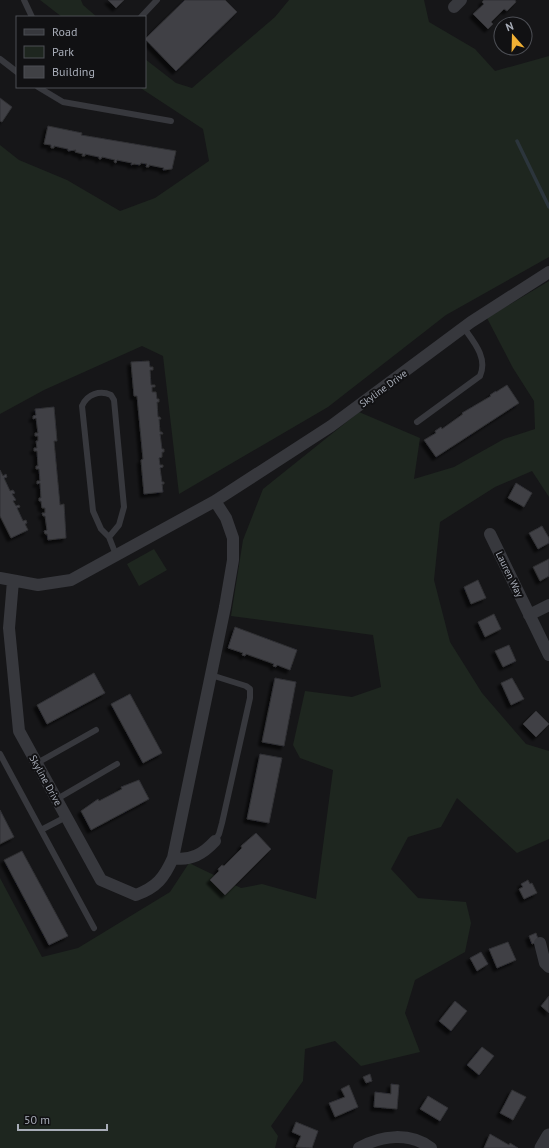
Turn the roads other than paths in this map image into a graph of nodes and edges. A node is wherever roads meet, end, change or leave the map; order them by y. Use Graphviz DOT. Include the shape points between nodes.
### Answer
graph roads {
  1 [pos="24,0"];
  2 [pos="158,0"];
  3 [pos="32,16"];
  4 [pos="142,16"];
  5 [pos="0,59"];
  6 [pos="16,71"];
  7 [pos="40,88"];
  8 [pos="171,121"];
  9 [pos="549,272"];
  10 [pos="464,328"];
  11 [pos="417,422"];
  12 [pos="215,501"];
  13 [pos="490,534"];
  14 [pos="109,537"];
  15 [pos="116,555"];
  16 [pos="0,578"];
  17 [pos="13,581"];
  18 [pos="549,605"];
  19 [pos="529,614"];
  20 [pos="549,655"];
  21 [pos="211,675"];
  22 [pos="96,730"];
  23 [pos="0,754"];
  24 [pos="37,763"];
  25 [pos="117,764"];
  26 [pos="57,799"];
  27 [pos="66,816"];
  28 [pos="41,830"];
  29 [pos="215,841"];
  30 [pos="173,858"];
  31 [pos="94,928"];
  32 [pos="540,943"];
  33 [pos="549,967"];
  34 [pos="359,1148"];
  35 [pos="431,1148"];
  1 -- 3 [label="lane"];
  2 -- 4 [label="lane"];
  5 -- 6 [label="lane"];
  7 -- 8 [label="lane" via="64,102"];
  9 -- 10 [label="street, Skyline Drive"];
  10 -- 11 [label="lane" via="481,354 483,361 480,376"];
  10 -- 12 [label="street, Skyline Drive" via="331,426"];
  12 -- 15 [label="street, Skyline Drive"];
  12 -- 21 [label="street, Skyline Drive" via="226,518 233,538 233,560"];
  13 -- 19 [label="street, Lauren Way"];
  14 -- 14 [label="lane" via="101,529 93,511 82,406 89,396 105,393 111,395 114,400 124,507 119,525"];
  14 -- 15 [label="lane"];
  15 -- 17 [label="street, Skyline Drive" via="71,580 38,585"];
  16 -- 17 [label="street, Skyline Drive"];
  17 -- 24 [label="street, Skyline Drive" via="9,628 19,731"];
  18 -- 19 [label="street"];
  19 -- 20 [label="street, Lauren Way"];
  21 -- 29 [label="lane" via="250,689 220,834"];
  21 -- 30 [label="street, Skyline Drive"];
  22 -- 24 [label="lane"];
  23 -- 28 [label="lane"];
  24 -- 26 [label="street, Skyline Drive"];
  25 -- 26 [label="lane"];
  26 -- 27 [label="street, Skyline Drive"];
  27 -- 28 [label="lane"];
  27 -- 30 [label="street, Skyline Drive" via="101,880 115,887 136,895 150,890 165,875"];
  28 -- 31 [label="lane"];
  29 -- 30 [label="street" via="194,858"];
  32 -- 33 [label="street" via="545,963"];
  34 -- 35 [label="street" via="385,1137 400,1136 425,1143"];
}
